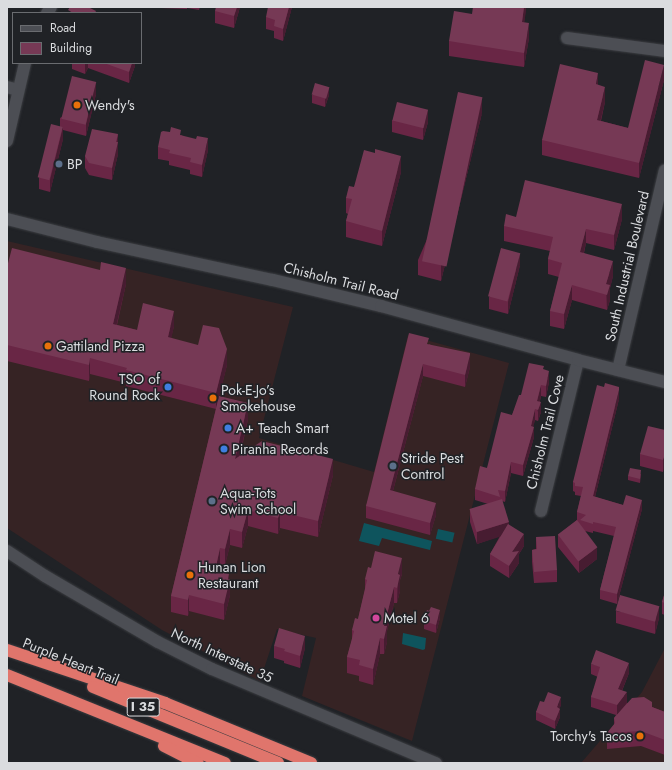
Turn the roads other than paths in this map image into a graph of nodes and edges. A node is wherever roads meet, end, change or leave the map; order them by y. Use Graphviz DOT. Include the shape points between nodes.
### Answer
graph roads {
  1 [pos="567,38"];
  2 [pos="665,51"];
  3 [pos="25,64"];
  4 [pos="13,88"];
  5 [pos="7,141"];
  6 [pos="665,170"];
  7 [pos="7,218"];
  8 [pos="578,360"];
  9 [pos="618,370"];
  10 [pos="665,382"];
  11 [pos="541,511"];
  12 [pos="7,551"];
  13 [pos="7,651"];
  14 [pos="7,675"];
  15 [pos="77,704"];
  16 [pos="198,763"];
  17 [pos="225,763"];
  18 [pos="278,763"];
  19 [pos="311,763"];
  20 [pos="436,763"];
  1 -- 2 [label="street"];
  3 -- 4 [label="street"];
  4 -- 5 [label="street"];
  6 -- 9 [label="street, South Industrial Boulevard"];
  7 -- 8 [label="street, Chisholm Trail Road" via="97,242 366,302"];
  8 -- 9 [label="street, Chisholm Trail Road"];
  8 -- 11 [label="street, Chisholm Trail Cove"];
  9 -- 10 [label="street, Chisholm Trail Road"];
  12 -- 20 [label="street, North Interstate 35" via="158,642 212,670"];
  13 -- 18 [label="highway, Purple Heart Trail / I 35"];
  13 -- 19 [label="highway" via="165,703"];
  14 -- 15 [label="highway, I 35"];
  15 -- 16 [label="highway"];
  15 -- 17 [label="highway, I 35"];
}
